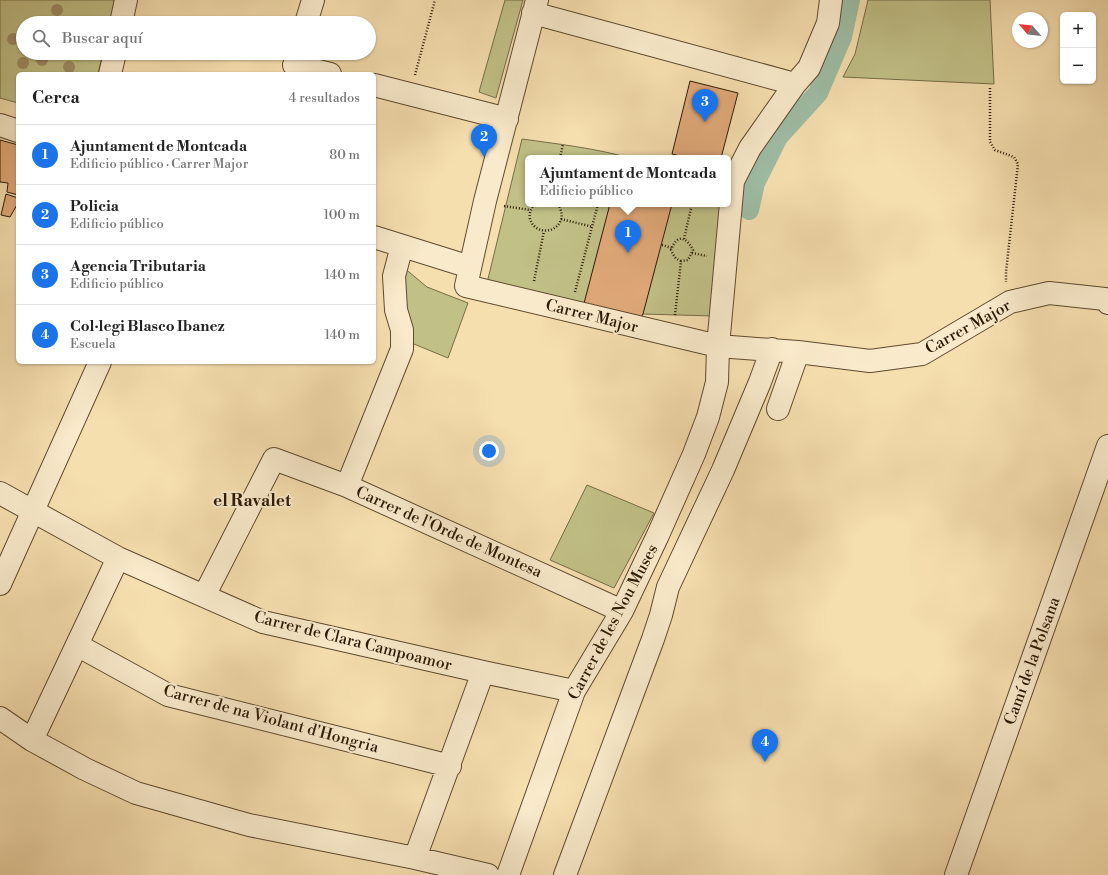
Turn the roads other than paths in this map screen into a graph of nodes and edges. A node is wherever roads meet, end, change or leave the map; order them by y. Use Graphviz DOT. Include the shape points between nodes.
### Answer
graph roads {
  1 [pos="126,0"];
  2 [pos="313,0"];
  3 [pos="831,0"];
  4 [pos="535,7"];
  5 [pos="123,16"];
  6 [pos="308,16"];
  7 [pos="113,60"];
  8 [pos="294,64"];
  9 [pos="110,72"];
  10 [pos="323,72"];
  11 [pos="795,84"];
  12 [pos="376,86"];
  13 [pos="507,119"];
  14 [pos="0,125"];
  15 [pos="16,129"];
  16 [pos="731,203"];
  17 [pos="731,207"];
  18 [pos="376,238"];
  19 [pos="402,246"];
  20 [pos="468,276"];
  21 [pos="1107,300"];
  22 [pos="718,346"];
  23 [pos="765,349"];
  24 [pos="798,352"];
  25 [pos="99,364"];
  26 [pos="778,409"];
  27 [pos="1108,446"];
  28 [pos="347,486"];
  29 [pos="0,493"];
  30 [pos="34,510"];
  31 [pos="118,558"];
  32 [pos="0,584"];
  33 [pos="204,596"];
  34 [pos="622,611"];
  35 [pos="77,645"];
  36 [pos="483,672"];
  37 [pos="574,691"];
  38 [pos="0,718"];
  39 [pos="32,740"];
  40 [pos="450,766"];
  41 [pos="415,858"];
  42 [pos="488,875"];
  43 [pos="508,875"];
  44 [pos="565,875"];
  45 [pos="956,875"];
  1 -- 5 [label="street"];
  2 -- 6 [label="street"];
  3 -- 11 [label="street" via="828,23 809,68"];
  4 -- 11 [label="street"];
  4 -- 13 [label="street"];
  7 -- 9 [label="street"];
  8 -- 10 [label="street"];
  11 -- 16 [label="street, Carrer de les Nou Muses" via="750,148 733,181"];
  12 -- 13 [label="street"];
  13 -- 20 [label="street"];
  14 -- 15 [label="street"];
  17 -- 22 [label="street, Carrer de les Nou Muses"];
  18 -- 19 [label="street, Carrer Major"];
  19 -- 20 [label="street, Carrer Major"];
  19 -- 28 [label="street" via="394,276 396,310 402,330 402,349"];
  20 -- 22 [label="street, Carrer Major"];
  21 -- 24 [label="street, Carrer Major" via="1049,293 1010,302 922,354 870,361"];
  22 -- 23 [label="street, Carrer Major"];
  22 -- 34 [label="street, Carrer de les Nou Muses" via="717,382 708,417 667,515"];
  23 -- 24 [label="street, Carrer Major"];
  23 -- 44 [label="street" via="760,382 723,470 668,587 653,638"];
  24 -- 26 [label="street"];
  25 -- 30 [label="street"];
  27 -- 45 [label="street, Camí de la Polsana"];
  28 -- 33 [label="street, Carrer de l'Orde de Montesa" via="274,459"];
  28 -- 34 [label="street, Carrer de l'Orde de Montesa"];
  29 -- 30 [label="street, Carrer de Clara Campoamor"];
  30 -- 31 [label="street, Carrer de Clara Campoamor"];
  30 -- 32 [label="street"];
  31 -- 33 [label="street, Carrer de Clara Campoamor"];
  31 -- 35 [label="street"];
  33 -- 36 [label="street, Carrer de Clara Campoamor" via="263,622"];
  34 -- 37 [label="street, Carrer de les Nou Muses"];
  35 -- 39 [label="street"];
  35 -- 40 [label="street, Carrer de na Violant d'Hongria" via="168,695"];
  36 -- 37 [label="street, Carrer de Clara Campoamor"];
  36 -- 40 [label="street"];
  37 -- 43 [label="street, Carrer de les Nou Muses"];
  38 -- 39 [label="street"];
  39 -- 41 [label="street" via="136,793 249,825"];
  40 -- 41 [label="street"];
  41 -- 42 [label="street"];
}
